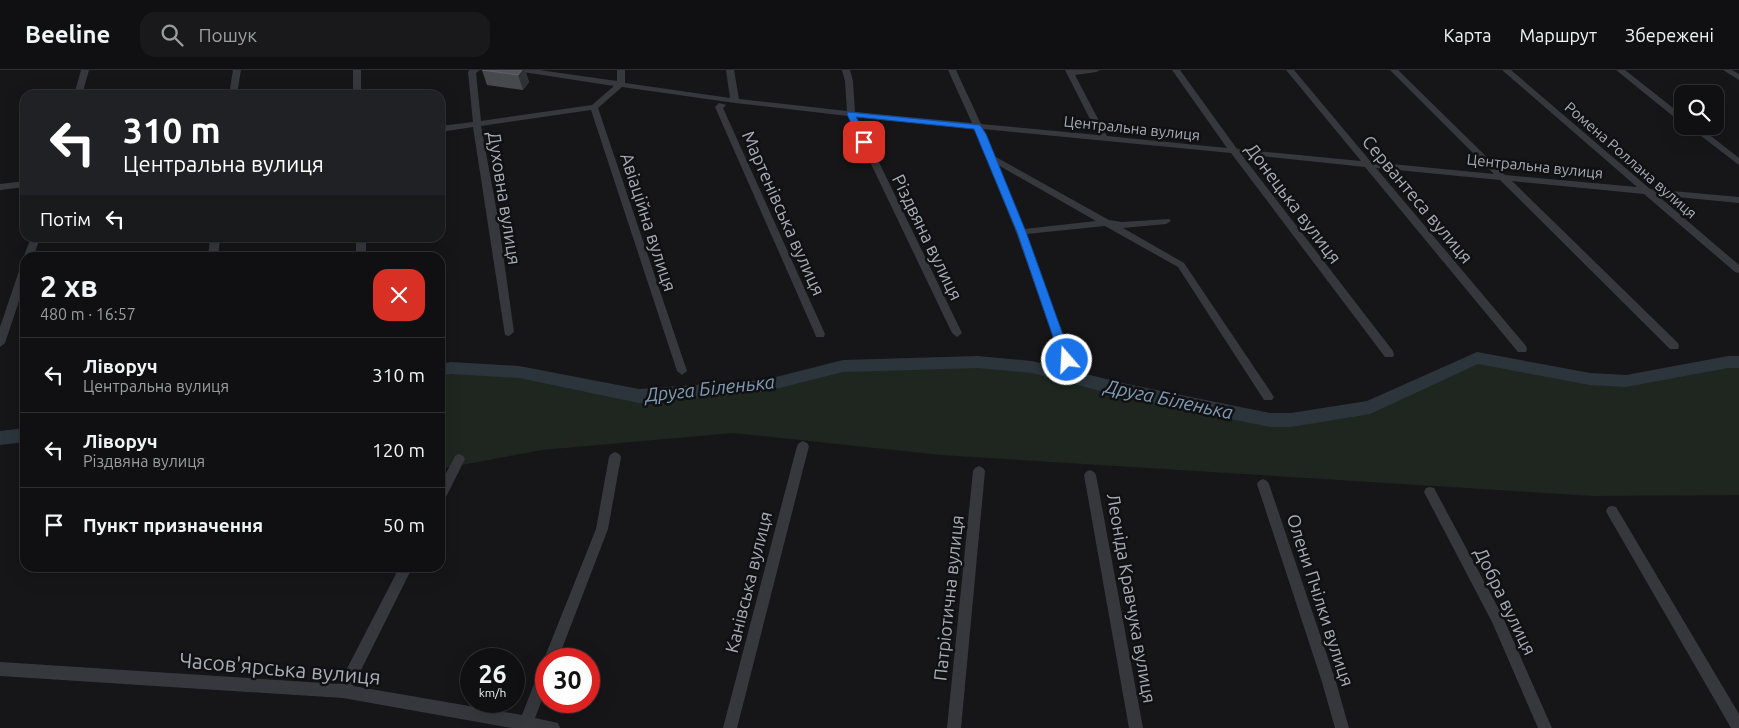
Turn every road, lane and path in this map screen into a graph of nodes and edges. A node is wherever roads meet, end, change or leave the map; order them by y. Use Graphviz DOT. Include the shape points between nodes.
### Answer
graph roads {
  1 [pos="85,70"];
  2 [pos="237,70"];
  3 [pos="357,70"];
  4 [pos="476,70"];
  5 [pos="480,70"];
  6 [pos="621,70"];
  7 [pos="730,70"];
  8 [pos="846,70"];
  9 [pos="952,70"];
  10 [pos="1096,70"];
  11 [pos="1176,70"];
  12 [pos="1290,70"];
  13 [pos="1394,70"];
  14 [pos="1506,70"];
  15 [pos="1620,70"];
  16 [pos="1727,70"];
  17 [pos="489,71"];
  18 [pos="1070,71"];
  19 [pos="520,73"];
  20 [pos="1739,78"];
  21 [pos="617,87"];
  22 [pos="79,90"];
  23 [pos="234,90"];
  24 [pos="357,90"];
  25 [pos="735,101"];
  26 [pos="722,105"];
  27 [pos="594,107"];
  28 [pos="1674,113"];
  29 [pos="853,117"];
  30 [pos="477,125"];
  31 [pos="976,127"];
  32 [pos="445,129"];
  33 [pos="1704,135"];
  34 [pos="1105,140"];
  35 [pos="1235,152"];
  36 [pos="992,158"];
  37 [pos="1739,162"];
  38 [pos="1368,164"];
  39 [pos="1501,177"];
  40 [pos="20,185"];
  41 [pos="0,187"];
  42 [pos="1645,191"];
  43 [pos="1739,200"];
  44 [pos="1166,221"];
  45 [pos="1106,223"];
  46 [pos="1021,232"];
  47 [pos="1739,270"];
  48 [pos="20,283"];
  49 [pos="509,332"];
  50 [pos="957,333"];
  51 [pos="820,334"];
  52 [pos="0,343"];
  53 [pos="1674,346"];
  54 [pos="1522,349"];
  55 [pos="1389,354"];
  56 [pos="1067,360"];
  57 [pos="682,370"];
  58 [pos="1268,397"];
  59 [pos="803,446"];
  60 [pos="615,457"];
  61 [pos="459,460"];
  62 [pos="979,471"];
  63 [pos="1090,475"];
  64 [pos="1263,484"];
  65 [pos="445,487"];
  66 [pos="1430,492"];
  67 [pos="1612,511"];
  68 [pos="403,572"];
  69 [pos="555,648"];
  70 [pos="0,669"];
  71 [pos="343,692"];
  72 [pos="535,700"];
  73 [pos="526,723"];
  74 [pos="553,728"];
  75 [pos="730,728"];
  76 [pos="954,728"];
  77 [pos="1136,728"];
  78 [pos="1342,728"];
  79 [pos="1545,728"];
  80 [pos="1739,728"];
  1 -- 22 [label="street"];
  2 -- 23 [label="street"];
  3 -- 24 [label="street"];
  4 -- 30 [label="street, Духовна вулиця" via="472,72"];
  5 -- 17 [label="street"];
  6 -- 21 [label="street"];
  7 -- 25 [label="street"];
  8 -- 29 [label="street, Різдвяна вулиця"];
  9 -- 31 [label="street"];
  10 -- 18 [label="street"];
  11 -- 35 [label="street, Донецька вулиця"];
  12 -- 38 [label="street, Сервантеса вулиця"];
  13 -- 39 [label="street"];
  14 -- 42 [label="street, Ромена Роллана вулиця"];
  15 -- 28 [label="street"];
  16 -- 20 [label="street"];
  18 -- 34 [label="street"];
  19 -- 21 [label="street, Центральна вулиця"];
  21 -- 25 [label="street, Центральна вулиця"];
  21 -- 26 [label="street, Центральна вулиця"];
  21 -- 27 [label="street"];
  25 -- 29 [label="street, Центральна вулиця"];
  26 -- 29 [label="street, Центральна вулиця"];
  26 -- 51 [label="street, Мартенівська вулиця" via="719,107"];
  27 -- 30 [label="street"];
  27 -- 57 [label="street, Авіаційна вулиця"];
  29 -- 31 [label="street, Центральна вулиця"];
  29 -- 50 [label="street, Різдвяна вулиця"];
  30 -- 32 [label="street"];
  30 -- 49 [label="street, Духовна вулиця"];
  31 -- 34 [label="street, Центральна вулиця"];
  31 -- 36 [label="street"];
  33 -- 37 [label="street"];
  34 -- 35 [label="street, Центральна вулиця"];
  35 -- 38 [label="street, Центральна вулиця"];
  35 -- 55 [label="street, Донецька вулиця"];
  36 -- 45 [label="street"];
  36 -- 46 [label="street"];
  38 -- 39 [label="street, Центральна вулиця"];
  38 -- 54 [label="street, Сервантеса вулиця"];
  39 -- 42 [label="street, Центральна вулиця"];
  39 -- 53 [label="street"];
  40 -- 41 [label="street"];
  42 -- 43 [label="street, Центральна вулиця"];
  42 -- 47 [label="street, Ромена Роллана вулиця"];
  44 -- 45 [label="street" via="1122,225"];
  45 -- 46 [label="street"];
  45 -- 58 [label="street" via="1181,265"];
  46 -- 56 [label="street"];
  48 -- 52 [label="street"];
  59 -- 75 [label="street, Канівська вулиця"];
  60 -- 69 [label="street" via="602,529"];
  61 -- 65 [label="street"];
  62 -- 76 [label="street, Патріотична вулиця"];
  63 -- 77 [label="street, Леоніда Кравчука вулиця"];
  64 -- 78 [label="street, Олени Пчілки вулиця"];
  66 -- 79 [label="street, Добра вулиця" via="1497,619"];
  67 -- 80 [label="street"];
  68 -- 71 [label="street"];
  70 -- 71 [label="street, Часов'ярська вулиця"];
  71 -- 73 [label="street, Часов'ярська вулиця"];
  72 -- 73 [label="street"];
  73 -- 74 [label="street, Часов'ярська вулиця"];
}
